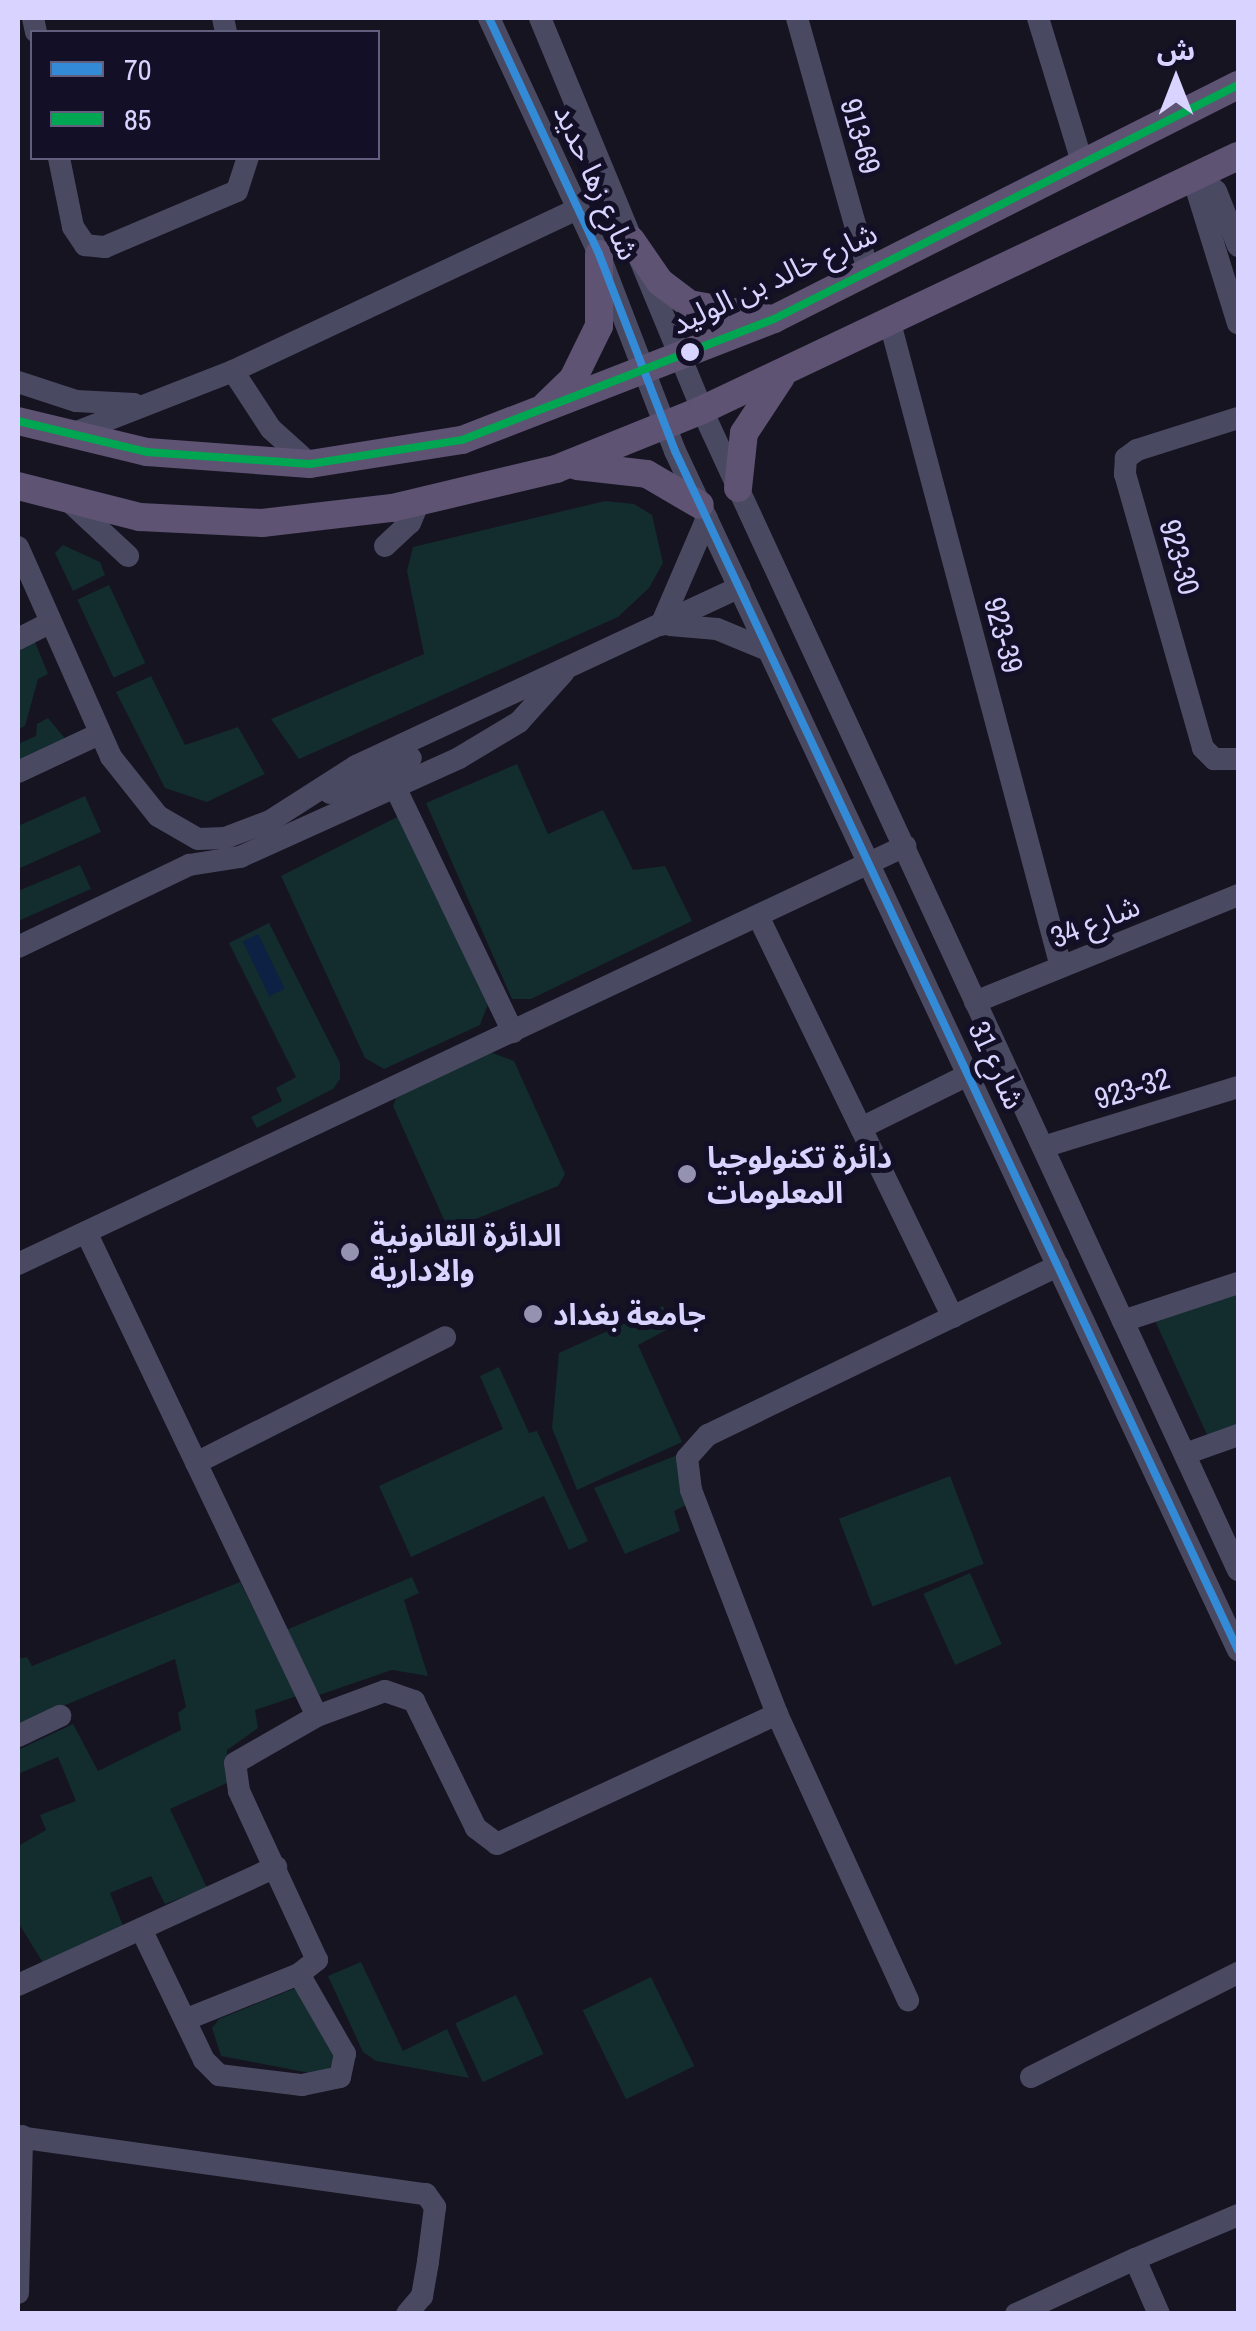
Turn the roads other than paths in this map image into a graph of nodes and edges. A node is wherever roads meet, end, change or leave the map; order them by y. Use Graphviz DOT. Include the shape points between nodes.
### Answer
graph roads {
  1 [pos="489,18"];
  2 [pos="540,18"];
  3 [pos="797,18"];
  4 [pos="1038,18"];
  5 [pos="1238,85"];
  6 [pos="1238,156"];
  7 [pos="60,160"];
  8 [pos="247,160"];
  9 [pos="1082,162"];
  10 [pos="1195,177"];
  11 [pos="578,208"];
  12 [pos="631,240"];
  13 [pos="1238,246"];
  14 [pos="599,254"];
  15 [pos="868,271"];
  16 [pos="774,319"];
  17 [pos="889,319"];
  18 [pos="1238,323"];
  19 [pos="675,346"];
  20 [pos="632,347"];
  21 [pos="794,366"];
  22 [pos="233,372"];
  23 [pos="642,374"];
  24 [pos="18,382"];
  25 [pos="138,404"];
  26 [pos="702,410"];
  27 [pos="538,413"];
  28 [pos="1238,418"];
  29 [pos="18,420"];
  30 [pos="664,426"];
  31 [pos="69,435"];
  32 [pos="310,464"];
  33 [pos="556,469"];
  34 [pos="18,486"];
  35 [pos="738,488"];
  36 [pos="419,502"];
  37 [pos="71,503"];
  38 [pos="704,512"];
  39 [pos="385,546"];
  40 [pos="18,548"];
  41 [pos="128,556"];
  42 [pos="739,587"];
  43 [pos="48,624"];
  44 [pos="661,626"];
  45 [pos="18,639"];
  46 [pos="768,650"];
  47 [pos="566,669"];
  48 [pos="99,734"];
  49 [pos="1238,759"];
  50 [pos="18,772"];
  51 [pos="394,787"];
  52 [pos="296,806"];
  53 [pos="336,814"];
  54 [pos="198,839"];
  55 [pos="905,846"];
  56 [pos="224,857"];
  57 [pos="869,864"];
  58 [pos="1238,895"];
  59 [pos="758,916"];
  60 [pos="18,948"];
  61 [pos="1061,967"];
  62 [pos="975,1002"];
  63 [pos="512,1032"];
  64 [pos="968,1075"];
  65 [pos="1238,1087"];
  66 [pos="861,1128"];
  67 [pos="1043,1147"];
  68 [pos="86,1232"];
  69 [pos="18,1264"];
  70 [pos="1058,1266"];
  71 [pos="1238,1283"];
  72 [pos="953,1317"];
  73 [pos="1123,1322"];
  74 [pos="445,1337"];
  75 [pos="1238,1435"];
  76 [pos="1185,1454"];
  77 [pos="196,1463"];
  78 [pos="1238,1570"];
  79 [pos="1238,1650"];
  80 [pos="777,1714"];
  81 [pos="60,1716"];
  82 [pos="317,1716"];
  83 [pos="18,1736"];
  84 [pos="276,1867"];
  85 [pos="141,1929"];
  86 [pos="1238,1973"];
  87 [pos="299,1974"];
  88 [pos="22,1975"];
  89 [pos="908,2000"];
  90 [pos="187,2019"];
  91 [pos="1031,2076"];
  92 [pos="20,2137"];
  93 [pos="1238,2215"];
  94 [pos="1135,2258"];
  95 [pos="18,2293"];
  96 [pos="406,2314"];
  97 [pos="1016,2314"];
  98 [pos="1159,2314"];
  1 -- 11 [label="street, شارع زها حديد"];
  2 -- 12 [label="street, شارع زها حديد"];
  3 -- 15 [label="street, 913-69"];
  4 -- 9 [label="street"];
  5 -- 9 [label="main road, شارع خالد بن الوليد"];
  6 -- 10 [label="main road"];
  7 -- 8 [label="street" via="72,228 85,245 105,247 237,191"];
  9 -- 15 [label="main road, شارع خالد بن الوليد"];
  10 -- 13 [label="street" via="1216,192"];
  10 -- 17 [label="main road"];
  10 -- 18 [label="street"];
  11 -- 14 [label="street, شارع زها حديد"];
  11 -- 22 [label="street"];
  12 -- 16 [label="main road" via="660,282 689,304"];
  12 -- 19 [label="street, شارع زها حديد"];
  14 -- 20 [label="street, شارع زها حديد"];
  14 -- 27 [label="main road" via="593,342 572,379"];
  15 -- 16 [label="main road, شارع خالد بن الوليد"];
  16 -- 19 [label="main road, شارع خالد بن الوليد"];
  17 -- 21 [label="main road"];
  17 -- 61 [label="street, 923-39"];
  19 -- 20 [label="street" via="644,358"];
  19 -- 23 [label="main road, شارع خالد بن الوليد"];
  19 -- 26 [label="street, شارع زها حديد"];
  20 -- 23 [label="street, شارع زها حديد"];
  21 -- 26 [label="main road"];
  21 -- 35 [label="main road" via="773,384 747,426"];
  22 -- 25 [label="street"];
  22 -- 32 [label="street" via="270,429"];
  23 -- 27 [label="main road, شارع خالد بن الوليد"];
  23 -- 30 [label="street, شارع زها حديد"];
  24 -- 25 [label="street" via="76,401"];
  25 -- 31 [label="street"];
  26 -- 30 [label="main road"];
  26 -- 35 [label="street, شارع 31"];
  27 -- 32 [label="main road, شارع خالد بن الوليد" via="418,450"];
  28 -- 49 [label="street, 923-30" via="1137,450 1126,458 1125,474 1203,748 1214,760"];
  29 -- 31 [label="main road, شارع خالد بن الوليد"];
  30 -- 33 [label="main road"];
  30 -- 38 [label="street, شارع 31"];
  31 -- 32 [label="main road, شارع خالد بن الوليد" via="147,452"];
  33 -- 36 [label="main road"];
  33 -- 38 [label="main road" via="617,466 675,487"];
  34 -- 37 [label="main road"];
  35 -- 55 [label="street, شارع 31"];
  36 -- 37 [label="main road" via="262,523 140,517"];
  36 -- 39 [label="street" via="410,524"];
  37 -- 41 [label="street"];
  38 -- 42 [label="street, شارع 31"];
  38 -- 44 [label="street"];
  40 -- 43 [label="street"];
  42 -- 44 [label="street"];
  42 -- 46 [label="street, شارع 31"];
  43 -- 45 [label="street"];
  43 -- 48 [label="street"];
  44 -- 46 [label="street" via="717,629"];
  44 -- 47 [label="street"];
  46 -- 57 [label="street, شارع 31"];
  47 -- 51 [label="street" via="544,698 490,742"];
  47 -- 52 [label="street" via="356,766"];
  48 -- 50 [label="street"];
  48 -- 54 [label="street" via="140,798 176,831"];
  51 -- 53 [label="street"];
  51 -- 63 [label="street"];
  52 -- 53 [label="street" via="307,817"];
  52 -- 54 [label="street" via="225,838"];
  53 -- 56 [label="street" via="240,858"];
  54 -- 56 [label="street" via="207,853"];
  55 -- 57 [label="street"];
  55 -- 62 [label="street, شارع 31"];
  56 -- 60 [label="street" via="189,864"];
  57 -- 59 [label="street"];
  57 -- 64 [label="street, شارع 31"];
  58 -- 61 [label="street, شارع 34"];
  59 -- 63 [label="street"];
  59 -- 66 [label="street"];
  61 -- 62 [label="street, شارع 34"];
  62 -- 67 [label="street, شارع 31"];
  63 -- 68 [label="street"];
  64 -- 66 [label="street"];
  64 -- 70 [label="street, شارع 31"];
  65 -- 67 [label="street, 923-32"];
  66 -- 72 [label="street"];
  67 -- 73 [label="street, شارع 31"];
  68 -- 69 [label="street"];
  68 -- 77 [label="street"];
  70 -- 72 [label="street"];
  70 -- 79 [label="street, شارع 31"];
  71 -- 73 [label="street"];
  72 -- 80 [label="street" via="708,1435 687,1458 691,1490"];
  73 -- 76 [label="street, شارع 31"];
  74 -- 77 [label="street"];
  75 -- 76 [label="street"];
  76 -- 78 [label="street, شارع 31"];
  77 -- 82 [label="street"];
  80 -- 82 [label="street" via="497,1844 476,1828 414,1701 385,1692"];
  80 -- 89 [label="street"];
  81 -- 83 [label="street"];
  82 -- 84 [label="street" via="234,1762 239,1791"];
  84 -- 85 [label="street"];
  84 -- 87 [label="street" via="317,1949 311,1968"];
  85 -- 88 [label="street"];
  85 -- 90 [label="street"];
  86 -- 91 [label="street"];
  87 -- 90 [label="street"];
  87 -- 90 [label="street" via="345,2054 346,2068 329,2083 219,2075 204,2060"];
  92 -- 95 [label="street"];
  92 -- 96 [label="street" via="426,2194 434,2208 428,2262 422,2296"];
  93 -- 94 [label="street"];
  94 -- 97 [label="street"];
  94 -- 98 [label="street"];
}
